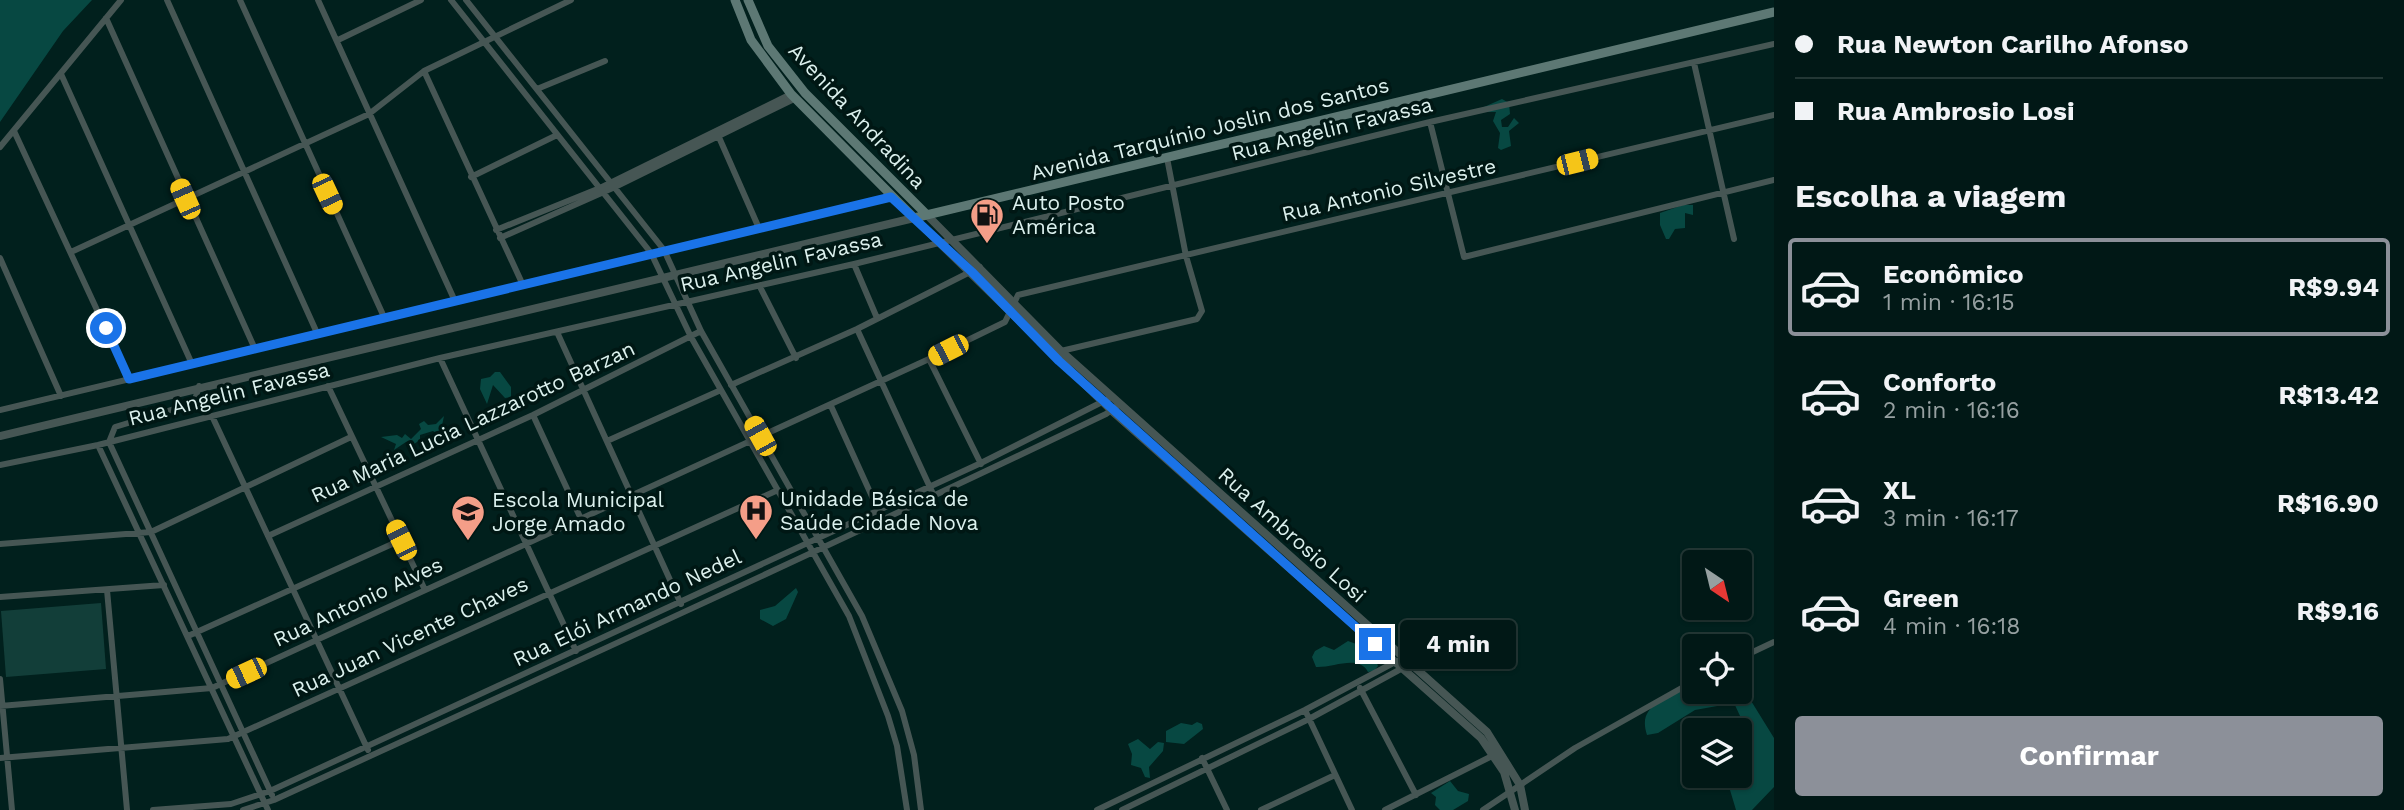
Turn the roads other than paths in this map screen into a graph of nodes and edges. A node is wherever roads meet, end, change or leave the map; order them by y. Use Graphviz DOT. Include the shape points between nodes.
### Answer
graph roads {
  1 [pos="121,0"];
  2 [pos="167,0"];
  3 [pos="240,0"];
  4 [pos="318,0"];
  5 [pos="421,0"];
  6 [pos="451,0"];
  7 [pos="466,0"];
  8 [pos="571,0"];
  9 [pos="735,0"];
  10 [pos="748,0"];
  11 [pos="1774,12"];
  12 [pos="106,18"];
  13 [pos="496,38"];
  14 [pos="338,40"];
  15 [pos="485,43"];
  16 [pos="1774,44"];
  17 [pos="605,61"];
  18 [pos="1694,64"];
  19 [pos="424,71"];
  20 [pos="61,74"];
  21 [pos="537,89"];
  22 [pos="792,96"];
  23 [pos="369,114"];
  24 [pos="1774,115"];
  25 [pos="1430,122"];
  26 [pos="1709,130"];
  27 [pos="14,131"];
  28 [pos="717,133"];
  29 [pos="557,135"];
  30 [pos="304,145"];
  31 [pos="0,147"];
  32 [pos="1167,158"];
  33 [pos="246,171"];
  34 [pos="471,177"];
  35 [pos="1774,180"];
  36 [pos="613,185"];
  37 [pos="1175,185"];
  38 [pos="602,190"];
  39 [pos="1724,193"];
  40 [pos="1446,194"];
  41 [pos="891,197"];
  42 [pos="185,199"];
  43 [pos="927,215"];
  44 [pos="914,218"];
  45 [pos="129,226"];
  46 [pos="758,226"];
  47 [pos="496,230"];
  48 [pos="500,238"];
  49 [pos="952,239"];
  50 [pos="1734,239"];
  51 [pos="940,242"];
  52 [pos="664,250"];
  53 [pos="71,252"];
  54 [pos="651,253"];
  55 [pos="1186,256"];
  56 [pos="0,258"];
  57 [pos="854,264"];
  58 [pos="980,267"];
  59 [pos="972,272"];
  60 [pos="674,274"];
  61 [pos="663,276"];
  62 [pos="522,283"];
  63 [pos="759,285"];
  64 [pos="454,299"];
  65 [pos="1014,300"];
  66 [pos="687,302"];
  67 [pos="675,305"];
  68 [pos="1012,313"];
  69 [pos="384,317"];
  70 [pos="877,318"];
  71 [pos="857,329"];
  72 [pos="701,331"];
  73 [pos="557,332"];
  74 [pos="317,333"];
  75 [pos="691,337"];
  76 [pos="255,349"];
  77 [pos="1061,351"];
  78 [pos="439,358"];
  79 [pos="796,358"];
  80 [pos="929,359"];
  81 [pos="192,364"];
  82 [pos="129,379"];
  83 [pos="880,382"];
  84 [pos="732,385"];
  85 [pos="199,386"];
  86 [pos="328,386"];
  87 [pos="584,390"];
  88 [pos="721,390"];
  89 [pos="61,396"];
  90 [pos="1108,400"];
  91 [pos="831,405"];
  92 [pos="1116,407"];
  93 [pos="0,409"];
  94 [pos="533,415"];
  95 [pos="212,416"];
  96 [pos="0,436"];
  97 [pos="760,436"];
  98 [pos="351,437"];
  99 [pos="478,440"];
  100 [pos="607,441"];
  101 [pos="750,441"];
  102 [pos="109,442"];
  103 [pos="98,445"];
  104 [pos="981,463"];
  105 [pos="0,465"];
  106 [pos="985,472"];
  107 [pos="245,487"];
  108 [pos="929,487"];
  109 [pos="376,488"];
  110 [pos="778,490"];
  111 [pos="633,496"];
  112 [pos="933,496"];
  113 [pos="878,510"];
  114 [pos="581,519"];
  115 [pos="882,519"];
  116 [pos="151,532"];
  117 [pos="139,533"];
  118 [pos="268,536"];
  119 [pos="818,538"];
  120 [pos="401,540"];
  121 [pos="808,543"];
  122 [pos="0,544"];
  123 [pos="527,544"];
  124 [pos="654,545"];
  125 [pos="822,547"];
  126 [pos="813,551"];
  127 [pos="164,585"];
  128 [pos="292,589"];
  129 [pos="107,590"];
  130 [pos="425,590"];
  131 [pos="549,593"];
  132 [pos="0,597"];
  133 [pos="681,603"];
  134 [pos="685,612"];
  135 [pos="198,632"];
  136 [pos="188,636"];
  137 [pos="318,639"];
  138 [pos="1774,642"];
  139 [pos="576,650"];
  140 [pos="1752,652"];
  141 [pos="580,659"];
  142 [pos="1399,660"];
  143 [pos="1407,667"];
  144 [pos="0,680"];
  145 [pos="1357,682"];
  146 [pos="222,684"];
  147 [pos="341,687"];
  148 [pos="1682,687"];
  149 [pos="212,688"];
  150 [pos="1362,691"];
  151 [pos="117,696"];
  152 [pos="1,706"];
  153 [pos="1305,710"];
  154 [pos="1309,719"];
  155 [pos="245,732"];
  156 [pos="235,736"];
  157 [pos="367,747"];
  158 [pos="122,748"];
  159 [pos="1494,755"];
  160 [pos="370,756"];
  161 [pos="3,758"];
  162 [pos="1202,758"];
  163 [pos="1207,769"];
  164 [pos="1335,775"];
  165 [pos="1520,785"];
  166 [pos="1511,790"];
  167 [pos="270,791"];
  168 [pos="1416,794"];
  169 [pos="260,795"];
  170 [pos="274,800"];
  171 [pos="1117,800"];
  172 [pos="266,807"];
  173 [pos="12,810"];
  174 [pos="127,810"];
  175 [pos="153,810"];
  176 [pos="243,810"];
  177 [pos="907,810"];
  178 [pos="921,810"];
  179 [pos="1097,810"];
  180 [pos="1122,810"];
  181 [pos="1227,810"];
  182 [pos="1261,810"];
  183 [pos="1352,810"];
  184 [pos="1385,810"];
  185 [pos="1483,810"];
  186 [pos="1515,810"];
  187 [pos="1525,810"];
  1 -- 12 [label="street"];
  2 -- 33 [label="street"];
  3 -- 30 [label="street"];
  4 -- 14 [label="street"];
  5 -- 14 [label="street"];
  6 -- 15 [label="street"];
  7 -- 13 [label="street"];
  8 -- 13 [label="street"];
  9 -- 22 [label="main road, Avenida Andradina" via="751,40"];
  10 -- 43 [label="main road, Avenida Andradina" via="768,46 805,93"];
  11 -- 32 [label="main road, Avenida Tarquínio Joslin dos Santos"];
  12 -- 20 [label="street"];
  12 -- 42 [label="street"];
  13 -- 15 [label="street"];
  13 -- 21 [label="street"];
  14 -- 23 [label="street"];
  15 -- 19 [label="street"];
  15 -- 29 [label="street"];
  16 -- 18 [label="street, Rua Angelin Favassa"];
  17 -- 21 [label="street"];
  18 -- 25 [label="street, Rua Angelin Favassa"];
  18 -- 26 [label="street"];
  19 -- 23 [label="street"];
  19 -- 34 [label="street"];
  20 -- 27 [label="street"];
  20 -- 45 [label="street"];
  21 -- 36 [label="street"];
  22 -- 28 [label="street"];
  22 -- 41 [label="main road, Avenida Andradina"];
  23 -- 30 [label="street"];
  23 -- 64 [label="street"];
  24 -- 26 [label="street, Rua Antonio Silvestre"];
  25 -- 37 [label="street, Rua Angelin Favassa"];
  25 -- 40 [label="street"];
  26 -- 39 [label="street"];
  26 -- 40 [label="street, Rua Antonio Silvestre"];
  27 -- 31 [label="street"];
  27 -- 53 [label="street"];
  28 -- 36 [label="street"];
  28 -- 46 [label="street"];
  29 -- 34 [label="street"];
  29 -- 38 [label="street"];
  30 -- 33 [label="street"];
  30 -- 69 [label="street"];
  32 -- 37 [label="street"];
  32 -- 43 [label="main road, Avenida Tarquínio Joslin dos Santos"];
  33 -- 42 [label="street"];
  33 -- 74 [label="street"];
  34 -- 47 [label="street"];
  35 -- 39 [label="street"];
  36 -- 38 [label="street"];
  36 -- 52 [label="street"];
  37 -- 49 [label="street, Rua Angelin Favassa"];
  37 -- 55 [label="street"];
  38 -- 47 [label="street"];
  38 -- 48 [label="street"];
  38 -- 54 [label="street"];
  39 -- 40 [label="street" via="1464,257"];
  39 -- 50 [label="street"];
  40 -- 55 [label="street, Rua Antonio Silvestre"];
  41 -- 44 [label="main road, Avenida Andradina"];
  41 -- 46 [label="street"];
  42 -- 45 [label="street"];
  42 -- 76 [label="street"];
  43 -- 44 [label="main road, Avenida Tarquínio Joslin dos Santos"];
  43 -- 49 [label="street, Rua Ambrosio Losi"];
  44 -- 51 [label="street, Rua Ambrosio Losi"];
  44 -- 60 [label="street, Avenida Tarquínio Joslin dos Santos"];
  45 -- 53 [label="street"];
  45 -- 81 [label="street"];
  46 -- 52 [label="street"];
  47 -- 48 [label="street"];
  48 -- 62 [label="street"];
  49 -- 51 [label="street, Rua Angelin Favassa"];
  49 -- 58 [label="street, Rua Ambrosio Losi"];
  51 -- 57 [label="street, Rua Angelin Favassa"];
  51 -- 59 [label="street, Rua Ambrosio Losi"];
  52 -- 54 [label="street"];
  52 -- 60 [label="street"];
  53 -- 82 [label="street"];
  54 -- 61 [label="street"];
  54 -- 62 [label="street"];
  55 -- 65 [label="street, Rua Antonio Silvestre" via="1018,295"];
  55 -- 77 [label="street" via="1202,311 1197,319"];
  56 -- 89 [label="street"];
  57 -- 63 [label="street, Rua Angelin Favassa"];
  57 -- 70 [label="street"];
  58 -- 59 [label="street"];
  58 -- 65 [label="street, Rua Ambrosio Losi"];
  59 -- 68 [label="street, Rua Ambrosio Losi"];
  59 -- 70 [label="street"];
  60 -- 61 [label="street, Avenida Tarquínio Joslin dos Santos"];
  60 -- 66 [label="street"];
  61 -- 67 [label="street"];
  61 -- 85 [label="street, Avenida Tarquínio Joslin dos Santos"];
  62 -- 64 [label="street"];
  63 -- 66 [label="street, Rua Angelin Favassa"];
  63 -- 79 [label="street"];
  64 -- 69 [label="street"];
  65 -- 68 [label="street"];
  65 -- 77 [label="street, Rua Ambrosio Losi"];
  66 -- 67 [label="street, Rua Angelin Favassa"];
  66 -- 72 [label="street"];
  67 -- 73 [label="street, Rua Angelin Favassa"];
  67 -- 75 [label="street"];
  68 -- 80 [label="street, Rua Antonio Alves" via="1005,322"];
  68 -- 90 [label="street, Rua Ambrosio Losi"];
  69 -- 74 [label="street"];
  70 -- 71 [label="street"];
  71 -- 79 [label="street"];
  71 -- 83 [label="street"];
  72 -- 75 [label="street, Rua Maria Lucia Lazzarotto Barzan"];
  72 -- 84 [label="street"];
  73 -- 78 [label="street, Rua Angelin Favassa"];
  73 -- 87 [label="street"];
  74 -- 76 [label="street"];
  75 -- 87 [label="street, Rua Maria Lucia Lazzarotto Barzan"];
  75 -- 88 [label="street"];
  76 -- 81 [label="street"];
  77 -- 90 [label="street, Rua Ambrosio Losi"];
  78 -- 86 [label="street, Rua Angelin Favassa"];
  78 -- 99 [label="street"];
  79 -- 84 [label="street"];
  80 -- 83 [label="street, Rua Antonio Alves"];
  80 -- 104 [label="street"];
  81 -- 82 [label="street"];
  82 -- 89 [label="street"];
  83 -- 91 [label="street, Rua Antonio Alves"];
  83 -- 108 [label="street"];
  84 -- 97 [label="street"];
  85 -- 96 [label="street, Avenida Tarquínio Joslin dos Santos"];
  85 -- 102 [label="street" via="194,403 115,427"];
  86 -- 95 [label="street, Rua Angelin Favassa"];
  86 -- 98 [label="street"];
  87 -- 94 [label="street, Rua Maria Lucia Lazzarotto Barzan"];
  87 -- 100 [label="street"];
  88 -- 100 [label="street"];
  88 -- 101 [label="street"];
  89 -- 93 [label="street"];
  90 -- 92 [label="street, Rua Ambrosio Losi"];
  90 -- 104 [label="street, Rua Elói Armando Nedel"];
  91 -- 97 [label="street, Rua Antonio Alves"];
  91 -- 113 [label="street"];
  92 -- 106 [label="street, Rua Elói Armando Nedel"];
  92 -- 142 [label="street, Rua Ambrosio Losi"];
  94 -- 99 [label="street, Rua Maria Lucia Lazzarotto Barzan"];
  94 -- 114 [label="street"];
  95 -- 102 [label="street, Rua Angelin Favassa"];
  95 -- 107 [label="street"];
  97 -- 101 [label="street, Rua Antonio Alves"];
  97 -- 119 [label="street"];
  98 -- 107 [label="street"];
  98 -- 109 [label="street"];
  99 -- 109 [label="street, Rua Maria Lucia Lazzarotto Barzan"];
  99 -- 123 [label="street"];
  100 -- 111 [label="street"];
  101 -- 110 [label="street"];
  101 -- 111 [label="street, Rua Antonio Alves"];
  102 -- 103 [label="street, Rua Angelin Favassa"];
  102 -- 116 [label="street"];
  103 -- 105 [label="street, Rua Angelin Favassa"];
  103 -- 117 [label="street"];
  104 -- 106 [label="street"];
  104 -- 108 [label="street, Rua Elói Armando Nedel"];
  106 -- 112 [label="street, Rua Elói Armando Nedel"];
  107 -- 116 [label="street"];
  107 -- 118 [label="street"];
  108 -- 112 [label="street"];
  108 -- 113 [label="street, Rua Elói Armando Nedel"];
  109 -- 118 [label="street, Rua Maria Lucia Lazzarotto Barzan"];
  109 -- 120 [label="street"];
  110 -- 121 [label="street"];
  110 -- 124 [label="street, Rua Juan Vicente Chaves"];
  111 -- 114 [label="street, Rua Antonio Alves"];
  111 -- 124 [label="street"];
  112 -- 115 [label="street, Rua Elói Armando Nedel"];
  113 -- 115 [label="street"];
  113 -- 119 [label="street, Rua Elói Armando Nedel"];
  114 -- 123 [label="street, Rua Antonio Alves"];
  115 -- 125 [label="street, Rua Elói Armando Nedel"];
  116 -- 117 [label="street"];
  116 -- 135 [label="street"];
  117 -- 122 [label="street"];
  117 -- 127 [label="street"];
  118 -- 128 [label="street"];
  119 -- 121 [label="street, Rua Elói Armando Nedel"];
  119 -- 125 [label="street"];
  120 -- 128 [label="street"];
  120 -- 130 [label="street"];
  121 -- 126 [label="street"];
  121 -- 133 [label="street, Rua Elói Armando Nedel"];
  123 -- 130 [label="street, Rua Antonio Alves"];
  123 -- 131 [label="street"];
  124 -- 131 [label="street, Rua Juan Vicente Chaves"];
  124 -- 133 [label="street"];
  125 -- 126 [label="street, Rua Elói Armando Nedel"];
  125 -- 178 [label="street" via="862,616 902,711"];
  126 -- 134 [label="street, Rua Elói Armando Nedel"];
  126 -- 177 [label="street" via="849,616 888,716"];
  127 -- 129 [label="street"];
  127 -- 136 [label="street"];
  128 -- 135 [label="street"];
  128 -- 137 [label="street"];
  129 -- 132 [label="street"];
  129 -- 151 [label="street"];
  130 -- 137 [label="street, Rua Antonio Alves"];
  131 -- 139 [label="street"];
  131 -- 147 [label="street, Rua Juan Vicente Chaves"];
  133 -- 134 [label="street"];
  133 -- 139 [label="street, Rua Elói Armando Nedel"];
  134 -- 141 [label="street, Rua Elói Armando Nedel"];
  135 -- 136 [label="street"];
  135 -- 146 [label="street"];
  136 -- 149 [label="street"];
  137 -- 146 [label="street, Rua Antonio Alves"];
  137 -- 147 [label="street"];
  138 -- 140 [label="street"];
  139 -- 141 [label="street"];
  139 -- 157 [label="street, Rua Elói Armando Nedel"];
  141 -- 160 [label="street, Rua Elói Armando Nedel"];
  142 -- 143 [label="street, Rua Ambrosio Losi"];
  142 -- 145 [label="street"];
  143 -- 150 [label="street"];
  143 -- 159 [label="street, Rua Ambrosio Losi"];
  143 -- 165 [label="street, Rua Ambrosio Losi" via="1487,732"];
  144 -- 152 [label="street"];
  145 -- 150 [label="street"];
  145 -- 153 [label="street"];
  146 -- 149 [label="street, Rua Antonio Alves"];
  146 -- 155 [label="street"];
  147 -- 155 [label="street, Rua Juan Vicente Chaves"];
  147 -- 157 [label="street"];
  148 -- 165 [label="street" via="1621,720"];
  149 -- 151 [label="street, Rua Antonio Alves"];
  149 -- 156 [label="street"];
  150 -- 154 [label="street"];
  150 -- 168 [label="street"];
  151 -- 152 [label="street, Rua Antonio Alves"];
  151 -- 158 [label="street"];
  152 -- 161 [label="street"];
  153 -- 154 [label="street"];
  153 -- 162 [label="street"];
  154 -- 163 [label="street"];
  154 -- 164 [label="street"];
  155 -- 156 [label="street, Rua Juan Vicente Chaves"];
  155 -- 167 [label="street"];
  156 -- 158 [label="street, Rua Juan Vicente Chaves"];
  156 -- 169 [label="street"];
  157 -- 160 [label="street"];
  157 -- 167 [label="street, Rua Elói Armando Nedel"];
  158 -- 161 [label="street, Rua Juan Vicente Chaves"];
  158 -- 174 [label="street"];
  159 -- 166 [label="street, Rua Ambrosio Losi"];
  159 -- 168 [label="street"];
  160 -- 170 [label="street, Rua Elói Armando Nedel"];
  161 -- 173 [label="street"];
  162 -- 163 [label="street"];
  162 -- 171 [label="street"];
  163 -- 180 [label="street"];
  163 -- 181 [label="street"];
  164 -- 182 [label="street"];
  164 -- 183 [label="street"];
  165 -- 166 [label="street"];
  165 -- 187 [label="street, Rua Ambrosio Losi"];
  166 -- 185 [label="street"];
  166 -- 186 [label="street, Rua Ambrosio Losi"];
  167 -- 169 [label="street, Rua Elói Armando Nedel"];
  167 -- 170 [label="street"];
  168 -- 184 [label="street"];
  169 -- 172 [label="street"];
  169 -- 175 [label="street, Rua Elói Armando Nedel" via="231,804"];
  170 -- 172 [label="street, Rua Elói Armando Nedel"];
  171 -- 179 [label="street"];
  171 -- 180 [label="street"];
  172 -- 176 [label="street, Rua Elói Armando Nedel"];
}
